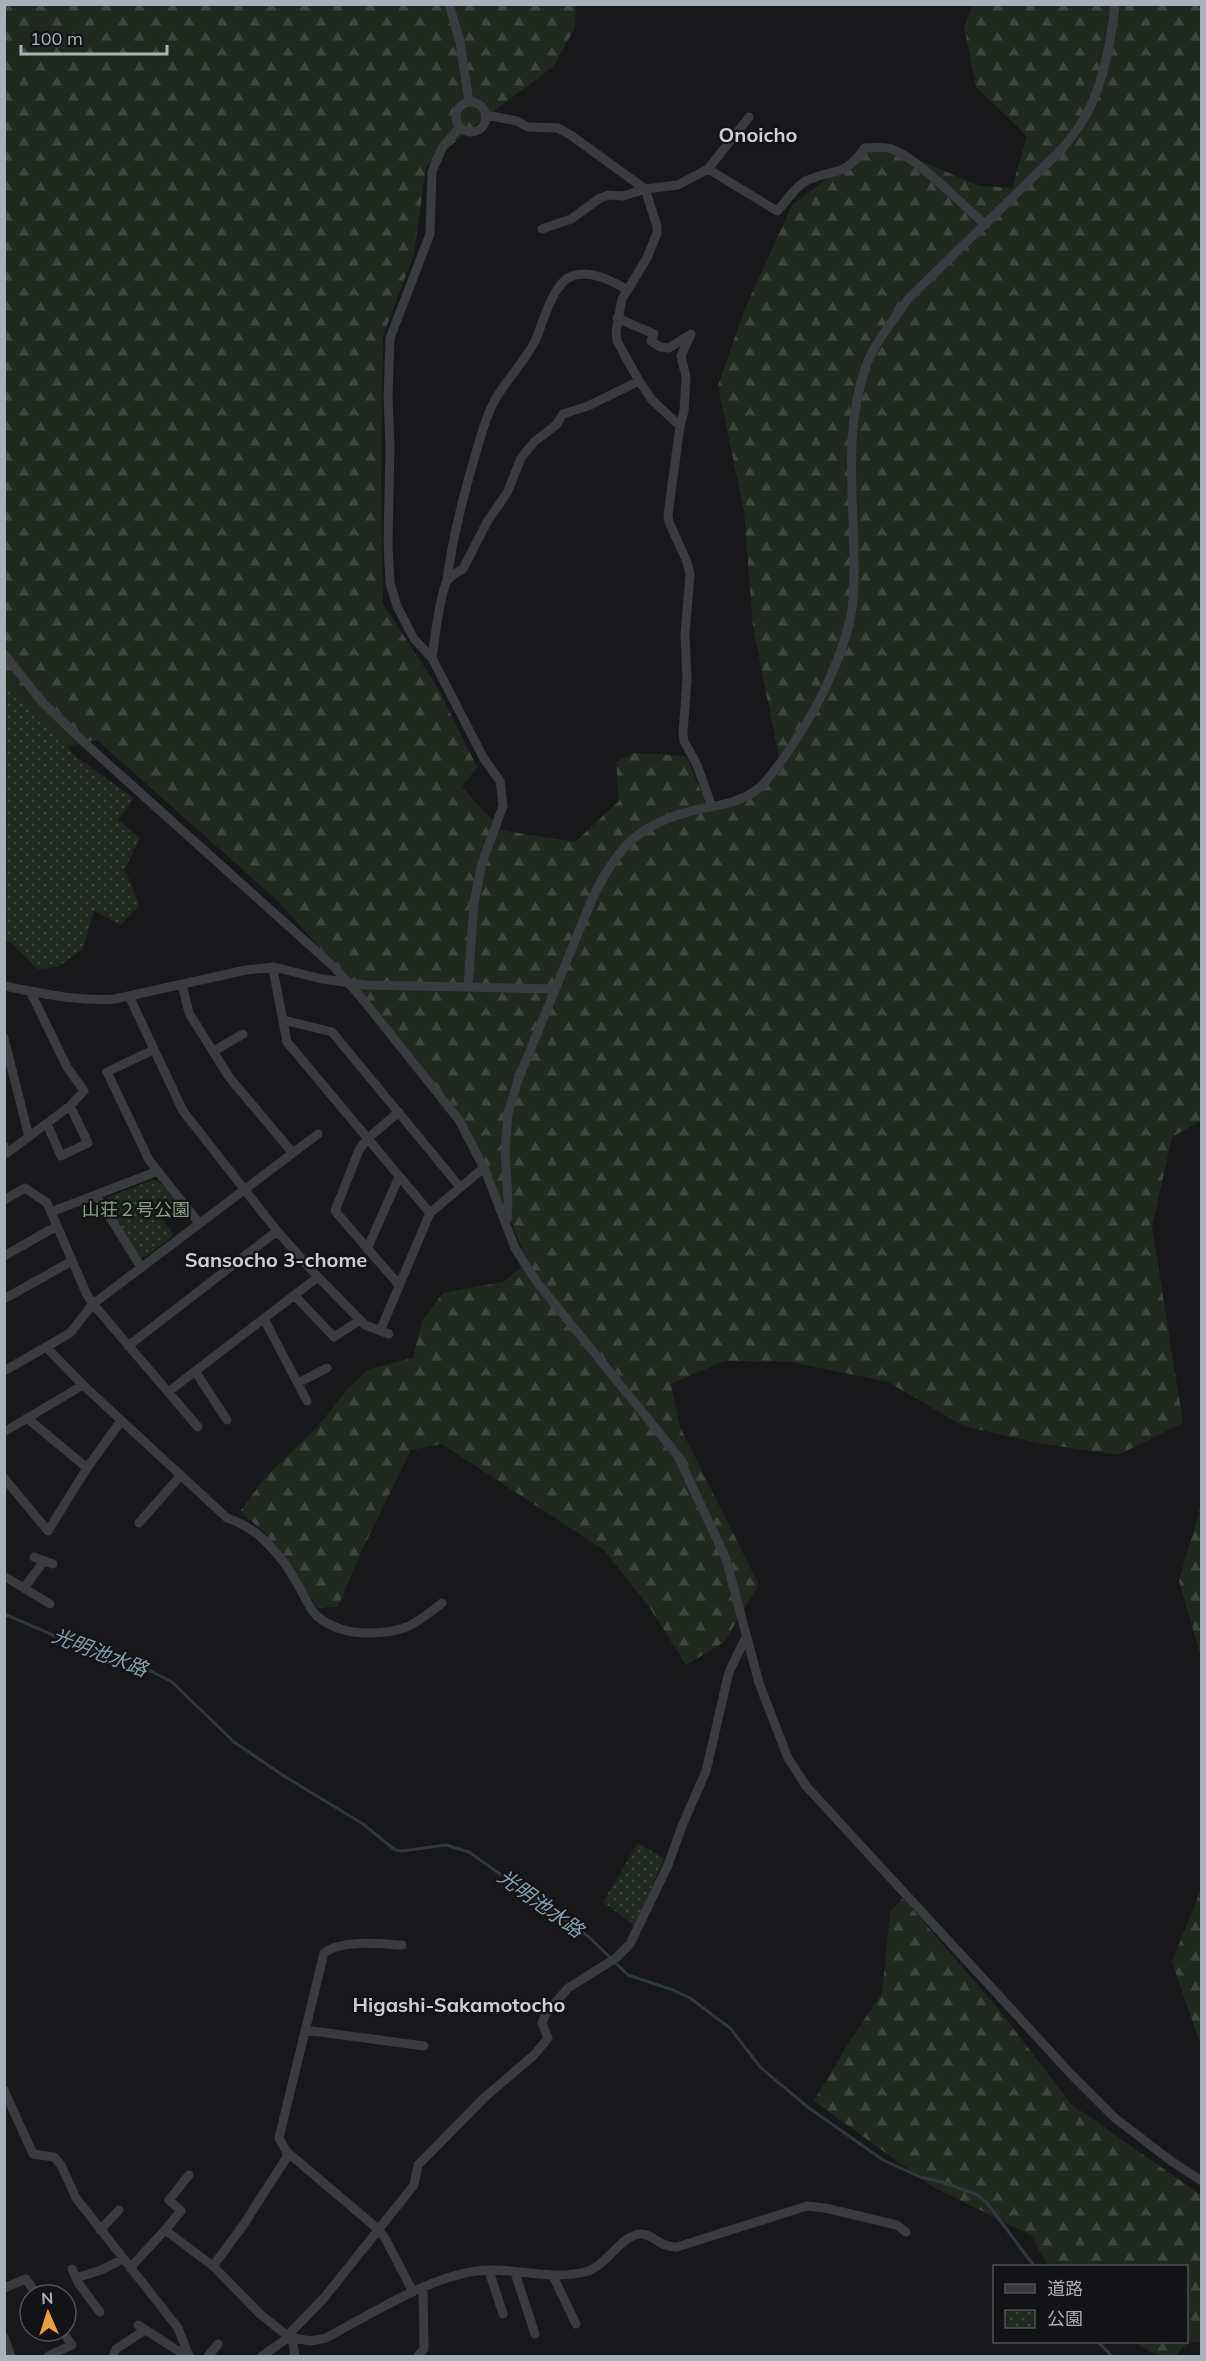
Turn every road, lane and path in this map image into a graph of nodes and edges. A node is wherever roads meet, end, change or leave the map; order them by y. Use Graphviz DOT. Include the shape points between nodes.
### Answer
graph roads {
  1 [pos="450,4"];
  2 [pos="1116,4"];
  3 [pos="469,102"];
  4 [pos="486,115"];
  5 [pos="749,117"];
  6 [pos="460,127"];
  7 [pos="708,169"];
  8 [pos="645,189"];
  9 [pos="986,225"];
  10 [pos="542,229"];
  11 [pos="628,290"];
  12 [pos="617,318"];
  13 [pos="639,381"];
  14 [pos="680,426"];
  15 [pos="447,582"];
  16 [pos="4,654"];
  17 [pos="432,658"];
  18 [pos="712,807"];
  19 [pos="274,967"];
  20 [pos="182,984"];
  21 [pos="349,984"];
  22 [pos="4,986"];
  23 [pos="468,986"];
  24 [pos="555,988"];
  25 [pos="30,991"];
  26 [pos="129,996"];
  27 [pos="283,1020"];
  28 [pos="243,1034"];
  29 [pos="4,1038"];
  30 [pos="153,1050"];
  31 [pos="214,1052"];
  32 [pos="70,1106"];
  33 [pos="399,1112"];
  34 [pos="46,1124"];
  35 [pos="318,1134"];
  36 [pos="29,1137"];
  37 [pos="367,1138"];
  38 [pos="4,1146"];
  39 [pos="292,1152"];
  40 [pos="485,1170"];
  41 [pos="158,1171"];
  42 [pos="399,1177"];
  43 [pos="460,1187"];
  44 [pos="244,1188"];
  45 [pos="96,1195"];
  46 [pos="4,1200"];
  47 [pos="51,1212"];
  48 [pos="430,1213"];
  49 [pos="506,1222"];
  50 [pos="199,1223"];
  51 [pos="57,1226"];
  52 [pos="277,1231"];
  53 [pos="367,1249"];
  54 [pos="4,1256"];
  55 [pos="72,1261"];
  56 [pos="141,1267"];
  57 [pos="318,1277"];
  58 [pos="399,1285"];
  59 [pos="294,1296"];
  60 [pos="4,1299"];
  61 [pos="93,1304"];
  62 [pos="264,1319"];
  63 [pos="360,1320"];
  64 [pos="128,1346"];
  65 [pos="46,1347"];
  66 [pos="327,1368"];
  67 [pos="4,1371"];
  68 [pos="195,1371"];
  69 [pos="297,1383"];
  70 [pos="83,1385"];
  71 [pos="168,1392"];
  72 [pos="307,1401"];
  73 [pos="27,1418"];
  74 [pos="227,1420"];
  75 [pos="122,1421"];
  76 [pos="198,1427"];
  77 [pos="4,1432"];
  78 [pos="87,1468"];
  79 [pos="180,1475"];
  80 [pos="4,1478"];
  81 [pos="139,1523"];
  82 [pos="34,1557"];
  83 [pos="4,1576"];
  84 [pos="24,1588"];
  85 [pos="442,1603"];
  86 [pos="50,1604"];
  87 [pos="746,1637"];
  88 [pos="402,1945"];
  89 [pos="305,2030"];
  90 [pos="424,2046"];
  91 [pos="4,2090"];
  92 [pos="286,2151"];
  93 [pos="189,2175"];
  94 [pos="1202,2181"];
  95 [pos="119,2210"];
  96 [pos="100,2230"];
  97 [pos="165,2230"];
  98 [pos="379,2230"];
  99 [pos="906,2232"];
  100 [pos="123,2259"];
  101 [pos="213,2266"];
  102 [pos="130,2268"];
  103 [pos="489,2271"];
  104 [pos="515,2273"];
  105 [pos="553,2276"];
  106 [pos="29,2283"];
  107 [pos="423,2287"];
  108 [pos="4,2288"];
  109 [pos="413,2292"];
  110 [pos="100,2312"];
  111 [pos="503,2314"];
  112 [pos="576,2324"];
  113 [pos="535,2334"];
  114 [pos="4,2337"];
  115 [pos="289,2337"];
  116 [pos="71,2343"];
  117 [pos="218,2344"];
  118 [pos="11,2356"];
  119 [pos="48,2356"];
  120 [pos="113,2356"];
  121 [pos="188,2356"];
  122 [pos="208,2356"];
  123 [pos="262,2356"];
  124 [pos="295,2356"];
  125 [pos="418,2356"];
  1 -- 3 [label="street"];
  2 -- 9 [label="street" via="1099,84 1082,122 1062,149"];
  3 -- 4 [label="street" via="478,103"];
  3 -- 6 [label="street" via="458,110"];
  4 -- 6 [label="street" via="477,130 468,132"];
  4 -- 8 [label="street" via="505,117 528,127 558,128"];
  5 -- 7 [label="street"];
  6 -- 17 [label="street" via="442,147 432,172 429,234 390,338 390,583 414,639"];
  7 -- 8 [label="street" via="678,185"];
  7 -- 9 [label="street" via="777,211 805,181 841,171 853,164 865,148 891,148"];
  8 -- 10 [label="street" via="600,198 571,219"];
  8 -- 11 [label="street" via="657,233"];
  9 -- 18 [label="street" via="909,298 866,365 850,437 853,601 834,670 780,763 756,790"];
  11 -- 12 [label="street"];
  11 -- 15 [label="street" via="597,276 573,275 564,280 544,313 536,339 494,400 487,417 462,502"];
  12 -- 13 [label="street" via="617,341"];
  12 -- 14 [label="street" via="654,334 651,341 669,348 691,334 681,356 686,377"];
  13 -- 14 [label="street" via="652,400"];
  13 -- 15 [label="street" via="563,414 556,425 534,442 521,458 507,493 463,569"];
  14 -- 18 [label="street" via="668,515 690,574 683,733"];
  15 -- 17 [label="street"];
  16 -- 21 [label="street" via="43,703 323,956"];
  17 -- 23 [label="street" via="484,759 500,781 503,806 482,863 474,903"];
  18 -- 24 [label="street" via="675,815 641,831 621,849 593,897"];
  19 -- 20 [label="street"];
  19 -- 21 [label="street"];
  19 -- 27 [label="street"];
  20 -- 26 [label="street"];
  20 -- 31 [label="street" via="189,1013"];
  21 -- 23 [label="street"];
  21 -- 40 [label="street" via="449,1105"];
  22 -- 25 [label="street"];
  23 -- 24 [label="street"];
  24 -- 49 [label="street" via="508,1114"];
  25 -- 26 [label="street" via="82,999"];
  25 -- 32 [label="street" via="67,1067 84,1092"];
  26 -- 30 [label="street"];
  27 -- 33 [label="street" via="332,1032"];
  27 -- 37 [label="street" via="287,1042"];
  28 -- 31 [label="street"];
  29 -- 36 [label="street"];
  30 -- 41 [label="street" via="107,1072"];
  30 -- 44 [label="street" via="183,1111"];
  31 -- 39 [label="street" via="229,1077"];
  32 -- 34 [label="street"];
  32 -- 34 [label="street" via="88,1143 61,1156"];
  33 -- 37 [label="street"];
  33 -- 43 [label="street"];
  34 -- 36 [label="street"];
  35 -- 39 [label="street"];
  36 -- 38 [label="street" via="7,1153"];
  37 -- 42 [label="street"];
  37 -- 53 [label="street" via="358,1150 335,1211"];
  39 -- 44 [label="street"];
  40 -- 43 [label="street"];
  40 -- 49 [label="street"];
  41 -- 45 [label="street"];
  41 -- 50 [label="street"];
  42 -- 48 [label="street"];
  42 -- 53 [label="street"];
  43 -- 48 [label="street"];
  44 -- 50 [label="street"];
  44 -- 52 [label="street"];
  45 -- 47 [label="street"];
  45 -- 56 [label="street"];
  46 -- 47 [label="street" via="25,1188 47,1203"];
  47 -- 51 [label="street"];
  48 -- 58 [label="street"];
  49 -- 87 [label="street" via="515,1248 536,1281 678,1456 726,1559"];
  50 -- 56 [label="street"];
  51 -- 54 [label="street"];
  51 -- 55 [label="street"];
  52 -- 57 [label="street"];
  52 -- 64 [label="street"];
  53 -- 58 [label="street"];
  55 -- 60 [label="street"];
  55 -- 61 [label="street"];
  56 -- 61 [label="street"];
  57 -- 59 [label="street"];
  57 -- 63 [label="street"];
  58 -- 63 [label="street" via="384,1333"];
  59 -- 62 [label="street"];
  59 -- 63 [label="street" via="334,1337"];
  61 -- 64 [label="street"];
  61 -- 65 [label="street" via="70,1333"];
  62 -- 68 [label="street"];
  62 -- 69 [label="street"];
  64 -- 71 [label="street"];
  65 -- 67 [label="street"];
  65 -- 70 [label="street"];
  66 -- 69 [label="street"];
  68 -- 71 [label="street"];
  68 -- 74 [label="street"];
  69 -- 72 [label="street"];
  70 -- 73 [label="street"];
  70 -- 75 [label="street"];
  71 -- 76 [label="street"];
  73 -- 77 [label="street"];
  73 -- 78 [label="street"];
  75 -- 78 [label="street"];
  75 -- 79 [label="street"];
  78 -- 80 [label="street" via="48,1531"];
  79 -- 81 [label="street"];
  79 -- 85 [label="street" via="226,1518 265,1539 315,1615 336,1629 396,1632"];
  82 -- 84 [label="street" via="48,1562"];
  83 -- 84 [label="street"];
  84 -- 86 [label="street"];
  87 -- 94 [label="street" via="788,1758 806,1786 1070,2073 1116,2118"];
  87 -- 98 [label="street" via="729,1672 706,1771 668,1865 630,1944 613,1960 568,1988 545,2015 542,2023 549,2038 418,2164 414,2185"];
  88 -- 89 [label="street" via="360,1943 330,1948 324,1953"];
  89 -- 90 [label="street"];
  89 -- 92 [label="street" via="279,2138"];
  91 -- 96 [label="street" via="33,2154 54,2157 62,2165 76,2198"];
  92 -- 98 [label="street"];
  92 -- 101 [label="street" via="271,2183"];
  93 -- 97 [label="street" via="169,2200 181,2211"];
  95 -- 96 [label="street"];
  96 -- 100 [label="street"];
  97 -- 101 [label="street"];
  97 -- 102 [label="street"];
  98 -- 109 [label="street"];
  98 -- 115 [label="street"];
  99 -- 105 [label="street" via="897,2225 807,2206 677,2247 668,2247 643,2234 634,2235 588,2272"];
  100 -- 102 [label="street"];
  100 -- 110 [label="street" via="101,2270 74,2274"];
  101 -- 115 [label="street"];
  102 -- 121 [label="street" via="178,2328"];
  103 -- 104 [label="street"];
  103 -- 107 [label="street" via="475,2271"];
  103 -- 111 [label="street"];
  104 -- 105 [label="street"];
  104 -- 113 [label="street"];
  105 -- 112 [label="street"];
  106 -- 108 [label="street" via="26,2279"];
  107 -- 109 [label="street"];
  107 -- 125 [label="street" via="424,2349"];
  109 -- 115 [label="street" via="326,2338 310,2341"];
  114 -- 118 [label="street"];
  115 -- 123 [label="street"];
  115 -- 124 [label="street"];
  116 -- 119 [label="street"];
  117 -- 122 [label="street"];
  120 -- 121 [label="street" via="142,2328"];
}
